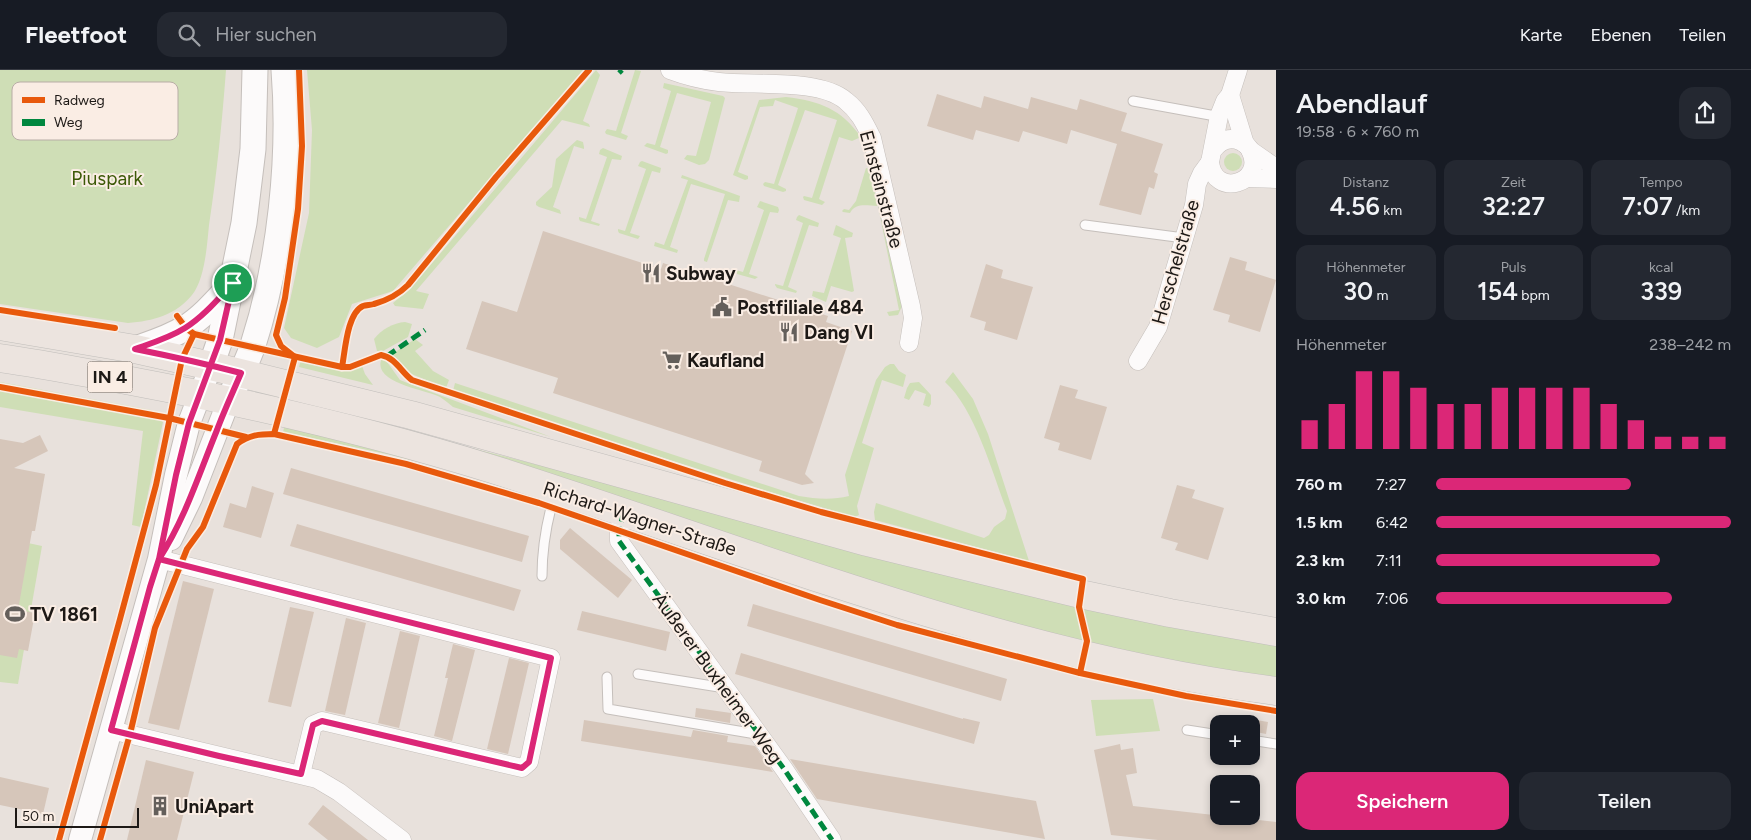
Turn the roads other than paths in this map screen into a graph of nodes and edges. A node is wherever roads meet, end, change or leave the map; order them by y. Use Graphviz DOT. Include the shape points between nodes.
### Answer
graph roads {
  1 [pos="255,70"];
  2 [pos="284,70"];
  3 [pos="670,70"];
  4 [pos="1238,70"];
  5 [pos="1230,95"];
  6 [pos="1133,101"];
  7 [pos="1218,116"];
  8 [pos="1237,119"];
  9 [pos="1248,147"];
  10 [pos="1211,156"];
  11 [pos="1276,168"];
  12 [pos="1247,178"];
  13 [pos="1276,179"];
  14 [pos="1225,183"];
  15 [pos="1194,205"];
  16 [pos="1085,225"];
  17 [pos="1184,238"];
  18 [pos="233,283"];
  19 [pos="0,326"];
  20 [pos="909,343"];
  21 [pos="135,349"];
  22 [pos="0,358"];
  23 [pos="1138,361"];
  24 [pos="211,366"];
  25 [pos="241,373"];
  26 [pos="200,394"];
  27 [pos="229,400"];
  28 [pos="556,490"];
  29 [pos="624,512"];
  30 [pos="159,559"];
  31 [pos="542,576"];
  32 [pos="1276,632"];
  33 [pos="638,674"];
  34 [pos="607,677"];
  35 [pos="725,688"];
  36 [pos="1276,691"];
  37 [pos="111,730"];
  38 [pos="1187,730"];
  39 [pos="759,734"];
  40 [pos="1210,734"];
  41 [pos="1260,741"];
  42 [pos="1276,744"];
  43 [pos="301,774"];
  44 [pos="80,840"];
  45 [pos="402,840"];
  46 [pos="832,840"];
  1 -- 18 [label="main road" via="253,150"];
  2 -- 25 [label="main road" via="285,154 280,220 269,284 252,347"];
  3 -- 20 [label="street, Einsteinstraße" via="717,82 805,86 828,91 845,100 862,117 872,138 911,306"];
  4 -- 5 [label="street, Herschelstraße"];
  5 -- 7 [label="street, Herschelstraße"];
  5 -- 8 [label="street"];
  6 -- 7 [label="lane"];
  7 -- 8 [label="lane"];
  7 -- 10 [label="street, Herschelstraße"];
  8 -- 9 [label="street"];
  9 -- 10 [label="street" via="1236,140 1227,140 1219,143"];
  9 -- 11 [label="street"];
  9 -- 12 [label="street" via="1253,166"];
  10 -- 14 [label="street" via="1210,168"];
  10 -- 15 [label="street, Herschelstraße" via="1198,184"];
  12 -- 13 [label="street"];
  12 -- 14 [label="street"];
  14 -- 15 [label="street" via="1206,192"];
  15 -- 17 [label="street, Herschelstraße"];
  16 -- 17 [label="lane"];
  17 -- 23 [label="street, Herschelstraße" via="1158,327"];
  18 -- 21 [label="main road, IN 4" via="186,328"];
  18 -- 24 [label="main road"];
  19 -- 21 [label="main road, Richard-Wagner-Straße / IN 4"];
  21 -- 24 [label="main road, Richard-Wagner-Straße / IN 4"];
  22 -- 26 [label="main road, Richard-Wagner-Straße / IN 4"];
  24 -- 25 [label="main road, Richard-Wagner-Straße"];
  24 -- 26 [label="street"];
  25 -- 27 [label="main road"];
  25 -- 32 [label="main road, Richard-Wagner-Straße" via="430,420 867,542 1170,614"];
  26 -- 27 [label="main road, Richard-Wagner-Straße / IN 4"];
  26 -- 30 [label="street" via="176,475"];
  27 -- 28 [label="main road, Richard-Wagner-Straße" via="376,436"];
  27 -- 30 [label="street" via="191,498"];
  28 -- 29 [label="main road, Richard-Wagner-Straße"];
  28 -- 31 [label="lane" via="546,528"];
  29 -- 35 [label="street, Äußerer Buxheimer Weg" via="620,541"];
  29 -- 36 [label="main road, Richard-Wagner-Straße" via="940,618 1150,671"];
  30 -- 37 [label="street"];
  30 -- 43 [label="street" via="551,658 529,762 522,768 322,721 313,725"];
  33 -- 35 [label="lane"];
  34 -- 39 [label="lane" via="608,708"];
  35 -- 39 [label="street, Äußerer Buxheimer Weg"];
  37 -- 43 [label="street"];
  37 -- 44 [label="street"];
  38 -- 40 [label="lane"];
  39 -- 46 [label="street, Äußerer Buxheimer Weg"];
  41 -- 42 [label="lane"];
  43 -- 45 [label="street" via="339,792"];
}
